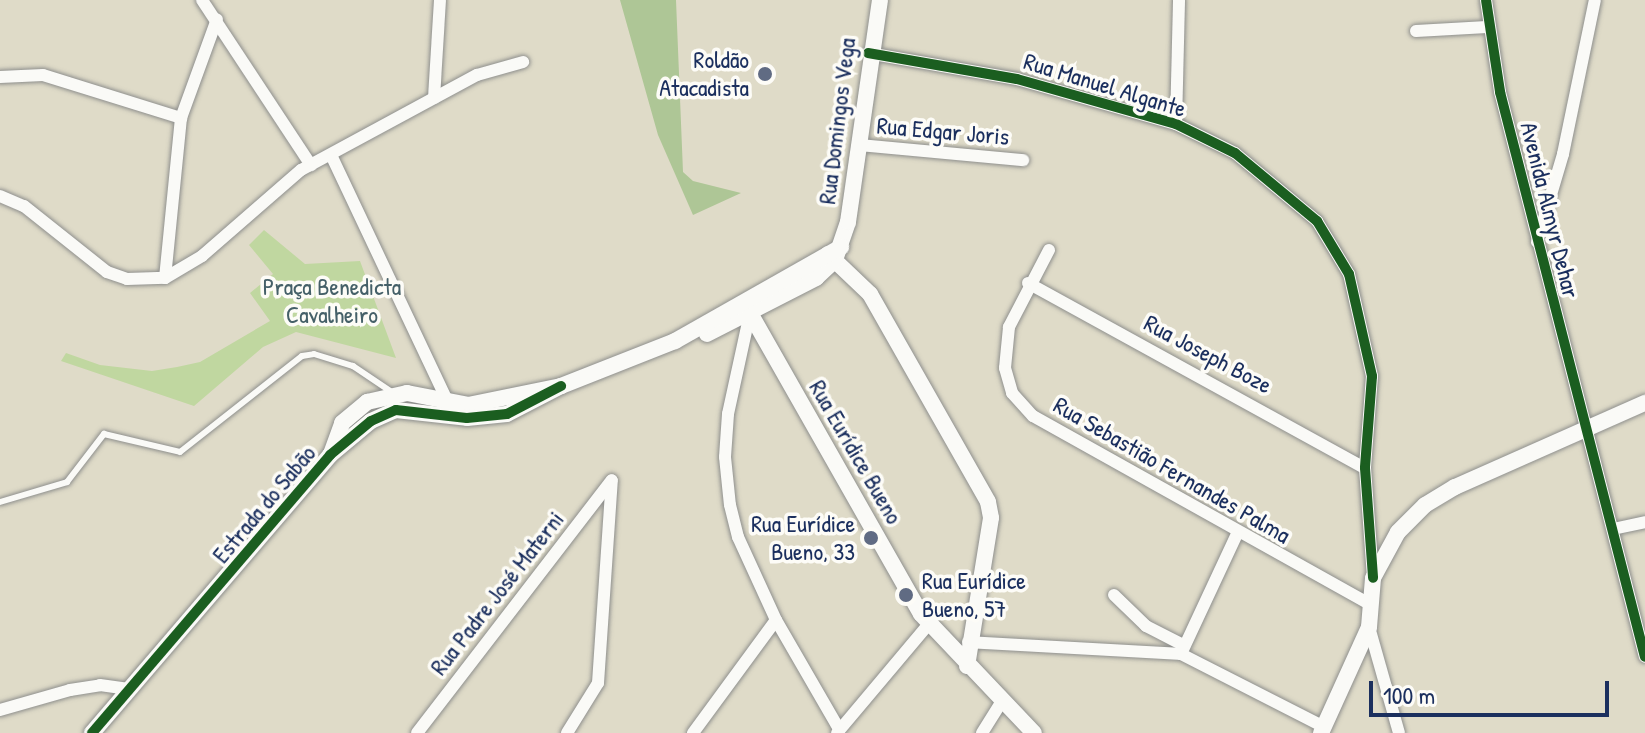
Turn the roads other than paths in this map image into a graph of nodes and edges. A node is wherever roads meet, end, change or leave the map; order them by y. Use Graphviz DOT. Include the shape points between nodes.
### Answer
graph roads {
  1 [pos="202,0"];
  2 [pos="440,0"];
  3 [pos="880,0"];
  4 [pos="1179,0"];
  5 [pos="1486,0"];
  6 [pos="1595,0"];
  7 [pos="217,19"];
  8 [pos="1487,27"];
  9 [pos="1416,31"];
  10 [pos="868,53"];
  11 [pos="523,62"];
  12 [pos="0,77"];
  13 [pos="434,98"];
  14 [pos="181,118"];
  15 [pos="1176,124"];
  16 [pos="860,145"];
  17 [pos="332,157"];
  18 [pos="1023,160"];
  19 [pos="311,165"];
  20 [pos="0,196"];
  21 [pos="1537,242"];
  22 [pos="1049,250"];
  23 [pos="835,254"];
  24 [pos="165,278"];
  25 [pos="1028,283"];
  26 [pos="771,285"];
  27 [pos="750,313"];
  28 [pos="675,341"];
  29 [pos="561,386"];
  30 [pos="394,395"];
  31 [pos="444,399"];
  32 [pos="1645,403"];
  33 [pos="458,417"];
  34 [pos="1585,429"];
  35 [pos="330,455"];
  36 [pos="1365,468"];
  37 [pos="0,502"];
  38 [pos="1645,522"];
  39 [pos="1613,529"];
  40 [pos="1237,534"];
  41 [pos="1373,578"];
  42 [pos="1114,595"];
  43 [pos="1369,604"];
  44 [pos="776,620"];
  45 [pos="924,620"];
  46 [pos="1369,627"];
  47 [pos="1643,635"];
  48 [pos="968,642"];
  49 [pos="1182,650"];
  50 [pos="1645,657"];
  51 [pos="967,666"];
  52 [pos="129,689"];
  53 [pos="1001,702"];
  54 [pos="0,710"];
  55 [pos="1323,730"];
  56 [pos="838,731"];
  57 [pos="92,733"];
  58 [pos="417,733"];
  59 [pos="567,733"];
  60 [pos="693,733"];
  61 [pos="982,733"];
  62 [pos="1034,733"];
  63 [pos="1399,733"];
  1 -- 7 [label="street"];
  2 -- 13 [label="street"];
  3 -- 10 [label="street, Rua Domingos Vega"];
  4 -- 15 [label="street"];
  5 -- 8 [label="street, Avenida Almyr Dehar"];
  6 -- 21 [label="street" via="1570,124"];
  7 -- 14 [label="street"];
  7 -- 19 [label="street"];
  8 -- 9 [label="street"];
  8 -- 21 [label="street, Avenida Almyr Dehar"];
  10 -- 15 [label="street, Rua Manuel Algante" via="1017,79"];
  10 -- 16 [label="street, Rua Domingos Vega"];
  11 -- 13 [label="street" via="477,75"];
  12 -- 14 [label="street" via="43,75"];
  13 -- 17 [label="street"];
  14 -- 24 [label="street"];
  15 -- 36 [label="street, Rua Manuel Algante" via="1235,153 1276,183 1317,221 1349,274 1372,376"];
  16 -- 18 [label="street, Rua Edgar Joris"];
  16 -- 23 [label="street, Rua Domingos Vega"];
  17 -- 19 [label="street"];
  17 -- 31 [label="street"];
  19 -- 24 [label="street" via="194,262"];
  20 -- 24 [label="street" via="24,206 107,272 127,279"];
  21 -- 34 [label="street, Avenida Almyr Dehar"];
  22 -- 25 [label="street, Rua Sebastião Fernandes Palma"];
  23 -- 26 [label="street, Estrada do Sabão"];
  23 -- 27 [label="street, Estrada do Sabão" via="816,278"];
  23 -- 48 [label="street" via="870,294 988,502 991,518"];
  25 -- 36 [label="street, Rua Joseph Boze"];
  25 -- 40 [label="street, Rua Sebastião Fernandes Palma" via="1009,327 1005,368 1012,393 1033,416"];
  26 -- 27 [label="street"];
  26 -- 28 [label="street, Estrada do Sabão"];
  27 -- 28 [label="street, Estrada do Sabão" via="701,337"];
  27 -- 44 [label="street" via="738,353 725,457 738,537"];
  27 -- 45 [label="street, Rua Eurídice Bueno"];
  28 -- 29 [label="street, Estrada do Sabão"];
  29 -- 31 [label="street, Estrada do Sabão" via="468,405"];
  29 -- 33 [label="street, Estrada do Sabão" via="507,414"];
  30 -- 31 [label="street, Estrada do Sabão"];
  30 -- 35 [label="street, Estrada do Sabão" via="354,410 342,423"];
  30 -- 37 [label="lane" via="353,366 324,356 302,356 180,452 104,434 67,482"];
  31 -- 33 [label="street"];
  32 -- 34 [label="street"];
  33 -- 35 [label="street, Estrada do Sabão" via="396,410 371,421"];
  34 -- 39 [label="street, Avenida Almyr Dehar"];
  34 -- 41 [label="street" via="1425,505 1398,532"];
  35 -- 52 [label="street, Estrada do Sabão"];
  36 -- 41 [label="street, Rua Manuel Algante"];
  38 -- 39 [label="street"];
  39 -- 47 [label="street, Avenida Almyr Dehar"];
  40 -- 43 [label="street, Rua Sebastião Fernandes Palma"];
  40 -- 49 [label="street"];
  41 -- 43 [label="street"];
  42 -- 49 [label="street"];
  43 -- 46 [label="street"];
  44 -- 56 [label="street"];
  44 -- 60 [label="street"];
  45 -- 48 [label="street, Rua Eurídice Bueno"];
  45 -- 51 [label="street, Rua Eurídice Bueno"];
  45 -- 56 [label="street"];
  46 -- 55 [label="street"];
  46 -- 63 [label="street"];
  47 -- 50 [label="street, Avenida Almyr Dehar"];
  48 -- 49 [label="street"];
  48 -- 51 [label="street"];
  49 -- 55 [label="street"];
  51 -- 53 [label="street, Rua Eurídice Bueno"];
  52 -- 54 [label="street" via="100,685"];
  52 -- 57 [label="street, Estrada do Sabão"];
  53 -- 61 [label="street"];
  53 -- 62 [label="street, Rua Eurídice Bueno"];
  58 -- 59 [label="street, Rua Padre José Materni" via="612,480 598,683"];
}
